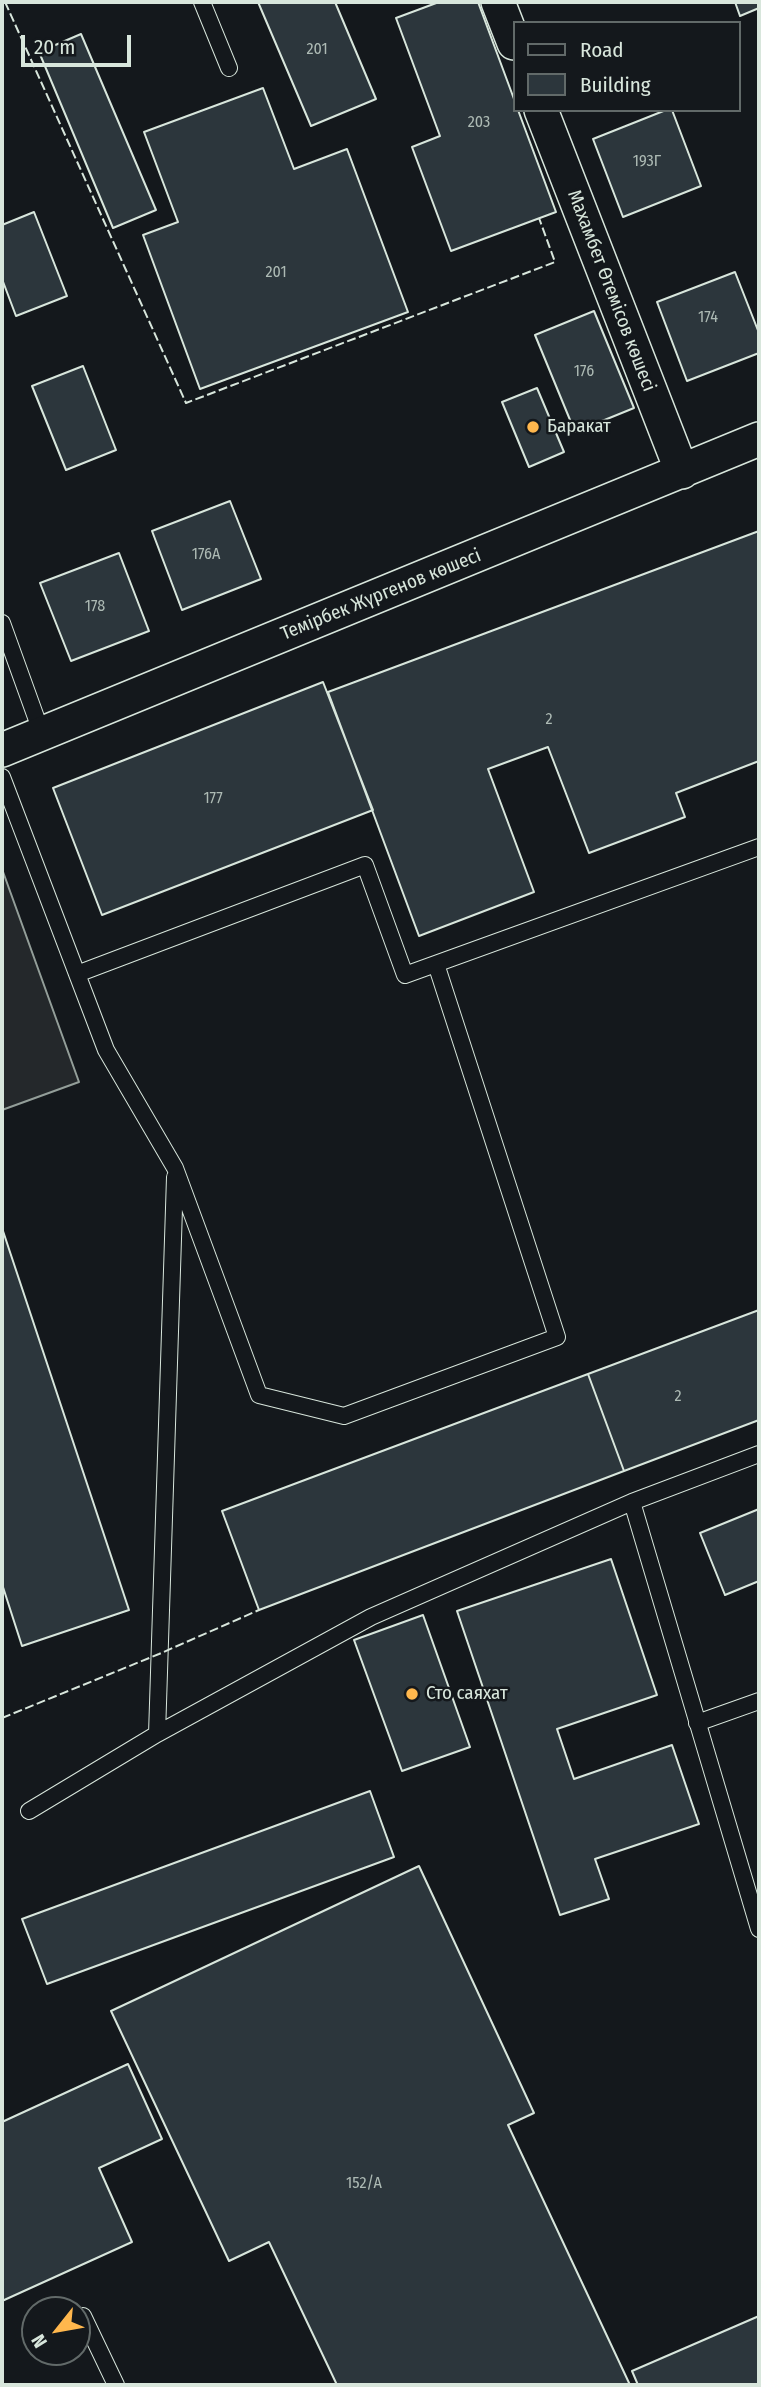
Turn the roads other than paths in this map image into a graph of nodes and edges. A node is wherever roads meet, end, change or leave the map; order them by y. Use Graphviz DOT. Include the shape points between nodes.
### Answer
graph roads {
  1 [pos="202,2"];
  2 [pos="498,2"];
  3 [pos="512,38"];
  4 [pos="229,68"];
  5 [pos="542,112"];
  6 [pos="759,439"];
  7 [pos="682,472"];
  8 [pos="2,623"];
  9 [pos="42,734"];
  10 [pos="2,750"];
  11 [pos="2,776"];
  12 [pos="759,847"];
  13 [pos="436,964"];
  14 [pos="77,974"];
  15 [pos="175,1168"];
  16 [pos="759,1454"];
  17 [pos="632,1502"];
  18 [pos="759,1701"];
  19 [pos="697,1723"];
  20 [pos="157,1734"];
  21 [pos="29,1811"];
  22 [pos="759,1929"];
  23 [pos="91,2333"];
  24 [pos="116,2385"];
  1 -- 4 [label="lane"];
  2 -- 3 [label="street"];
  5 -- 7 [label="street, Махамбет Өтемісов көшесі"];
  6 -- 7 [label="street, Темірбек Жүргенов көшесі"];
  7 -- 9 [label="street, Темірбек Жүргенов көшесі"];
  8 -- 9 [label="lane"];
  9 -- 10 [label="street, Темірбек Жүргенов көшесі"];
  11 -- 14 [label="lane"];
  12 -- 13 [label="lane"];
  13 -- 14 [label="lane" via="405,975 365,864"];
  13 -- 15 [label="lane" via="557,1337 344,1416 259,1395"];
  14 -- 15 [label="lane" via="106,1050"];
  15 -- 20 [label="lane"];
  16 -- 17 [label="lane"];
  17 -- 19 [label="lane"];
  17 -- 20 [label="lane" via="371,1617"];
  18 -- 19 [label="lane"];
  19 -- 22 [label="lane"];
  20 -- 21 [label="lane"];
  23 -- 24 [label="lane"];
}
